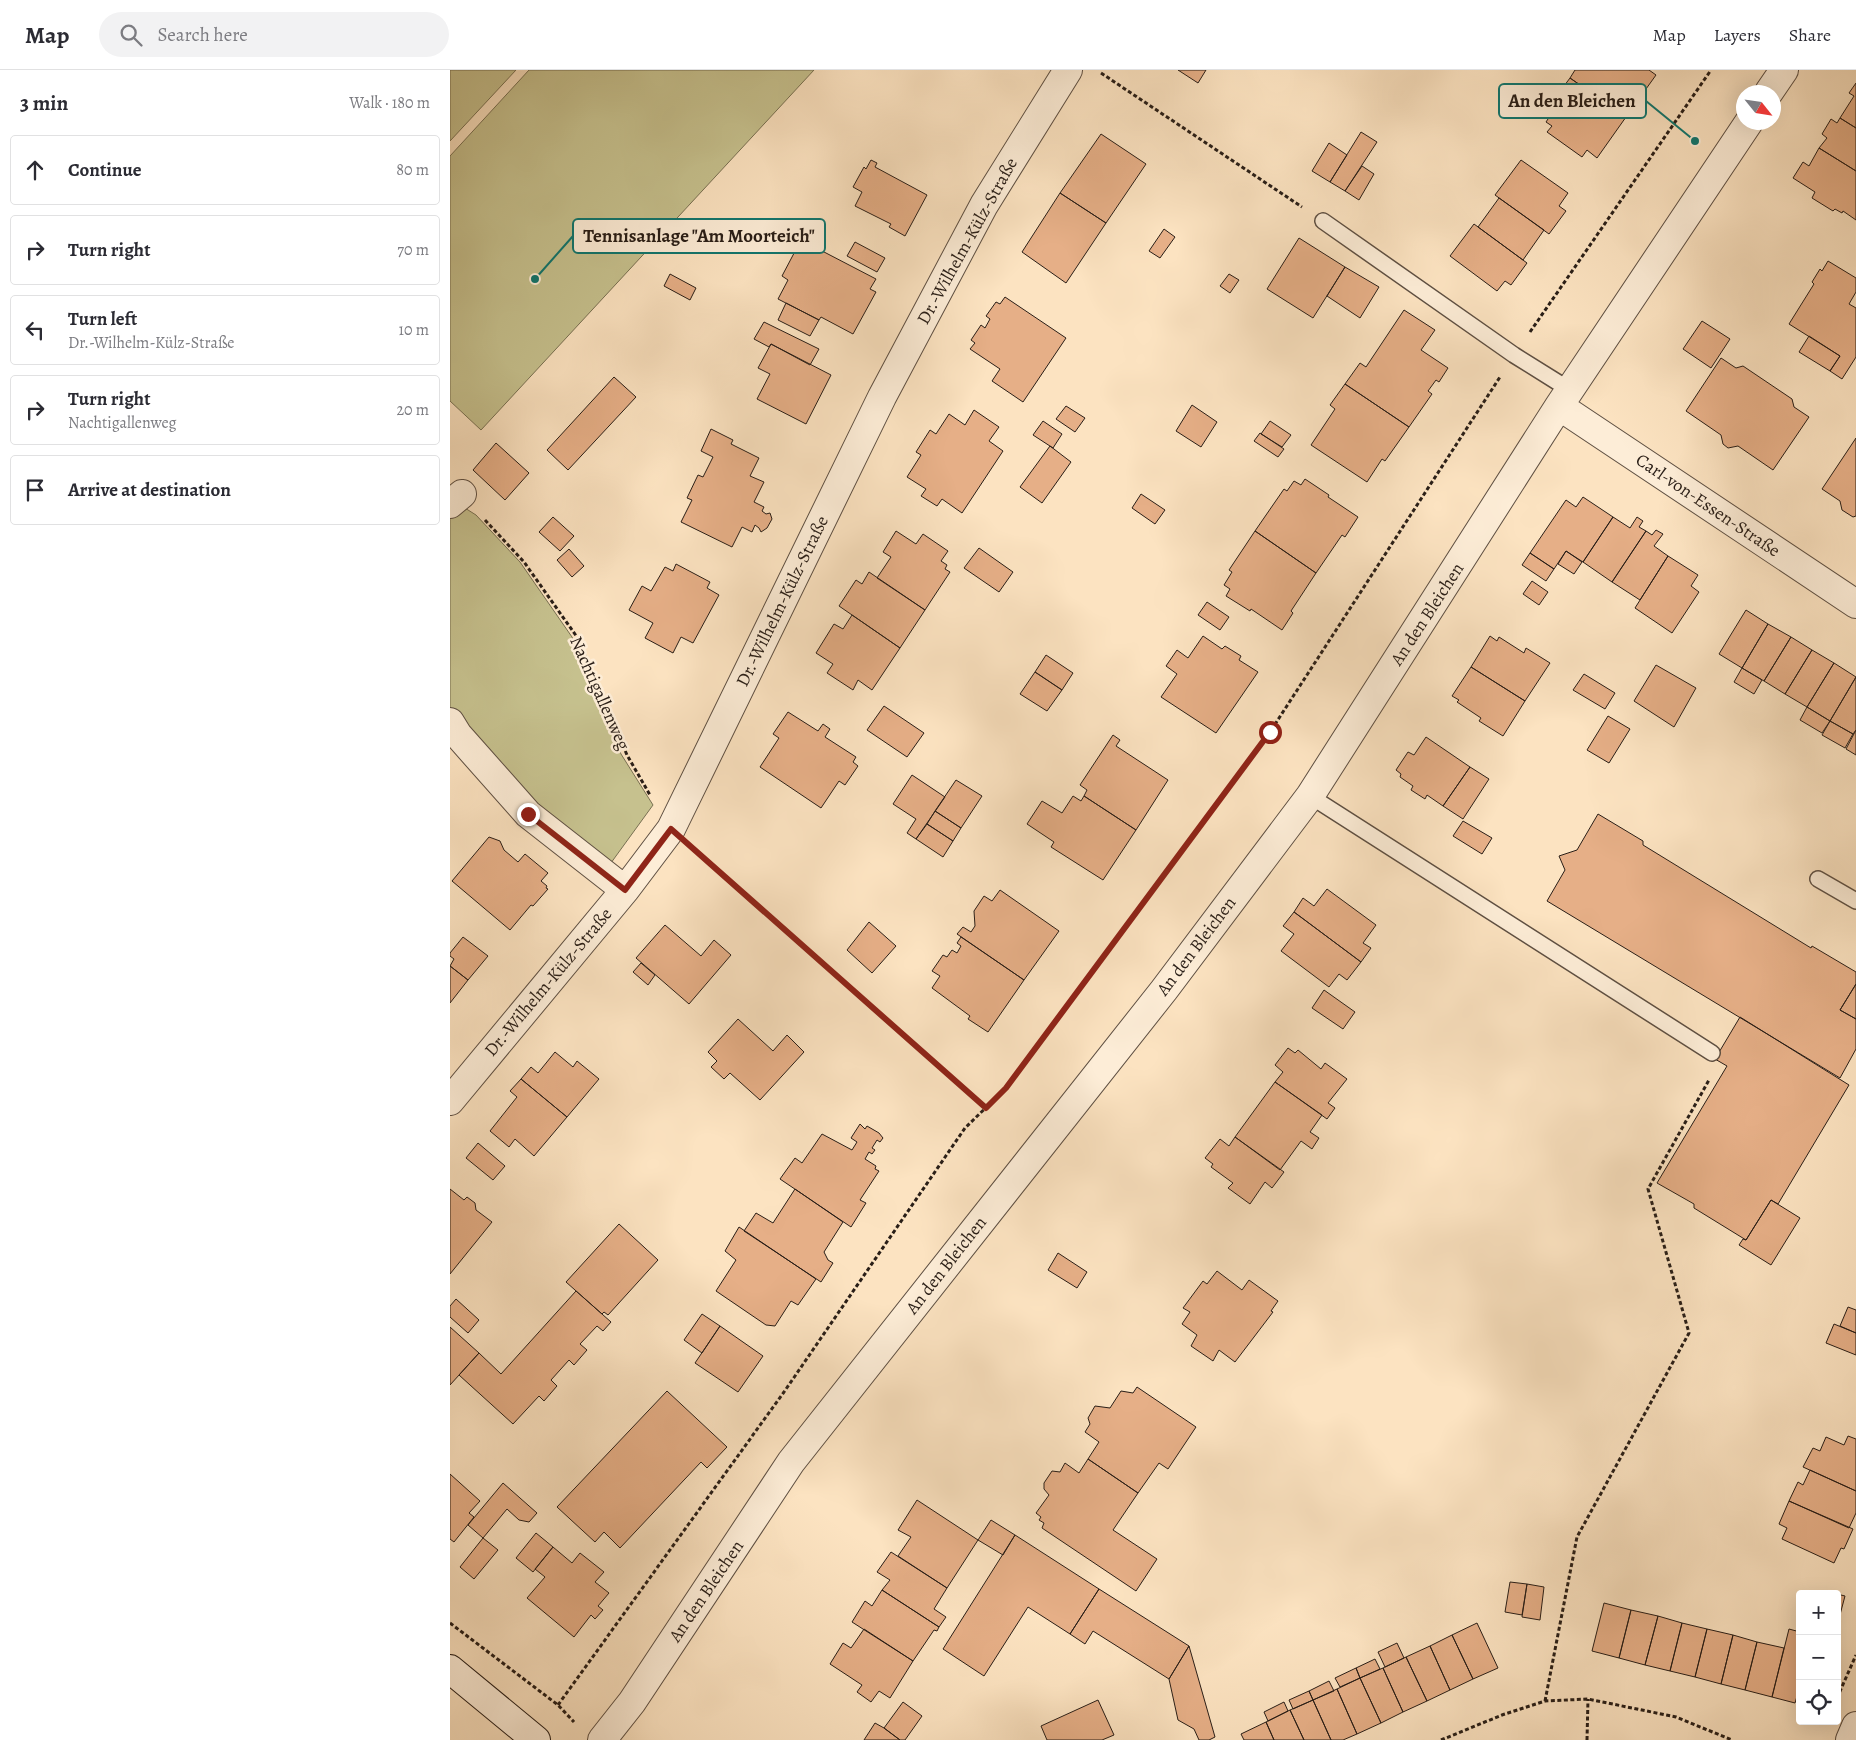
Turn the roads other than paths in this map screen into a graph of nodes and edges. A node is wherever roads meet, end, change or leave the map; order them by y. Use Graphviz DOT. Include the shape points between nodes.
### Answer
graph roads {
  1 [pos="1068,70"];
  2 [pos="1784,70"];
  3 [pos="1774,85"];
  4 [pos="1744,130"];
  5 [pos="1323,220"];
  6 [pos="1564,398"];
  7 [pos="1856,604"];
  8 [pos="450,722"];
  9 [pos="1310,796"];
  10 [pos="1818,879"];
  11 [pos="625,890"];
  12 [pos="1856,901"];
  13 [pos="1712,1052"];
  14 [pos="450,1101"];
  15 [pos="450,1669"];
  16 [pos="1856,1726"];
  17 [pos="536,1740"];
  18 [pos="602,1740"];
  19 [pos="1850,1740"];
  1 -- 11 [label="street, Dr.-Wilhelm-Külz-Straße" via="984,204 882,397 671,829"];
  2 -- 3 [label="street"];
  4 -- 6 [label="street, An den Bleichen"];
  5 -- 6 [label="lane" via="1514,355"];
  6 -- 7 [label="street, Carl-von-Essen-Straße"];
  6 -- 9 [label="street, An den Bleichen"];
  8 -- 11 [label="street" via="528,814"];
  9 -- 13 [label="lane"];
  9 -- 18 [label="street, An den Bleichen" via="1164,990 791,1462 637,1694"];
  10 -- 12 [label="lane"];
  11 -- 14 [label="street, Dr.-Wilhelm-Külz-Straße"];
  15 -- 17 [label="street"];
  16 -- 19 [label="street"];
}
